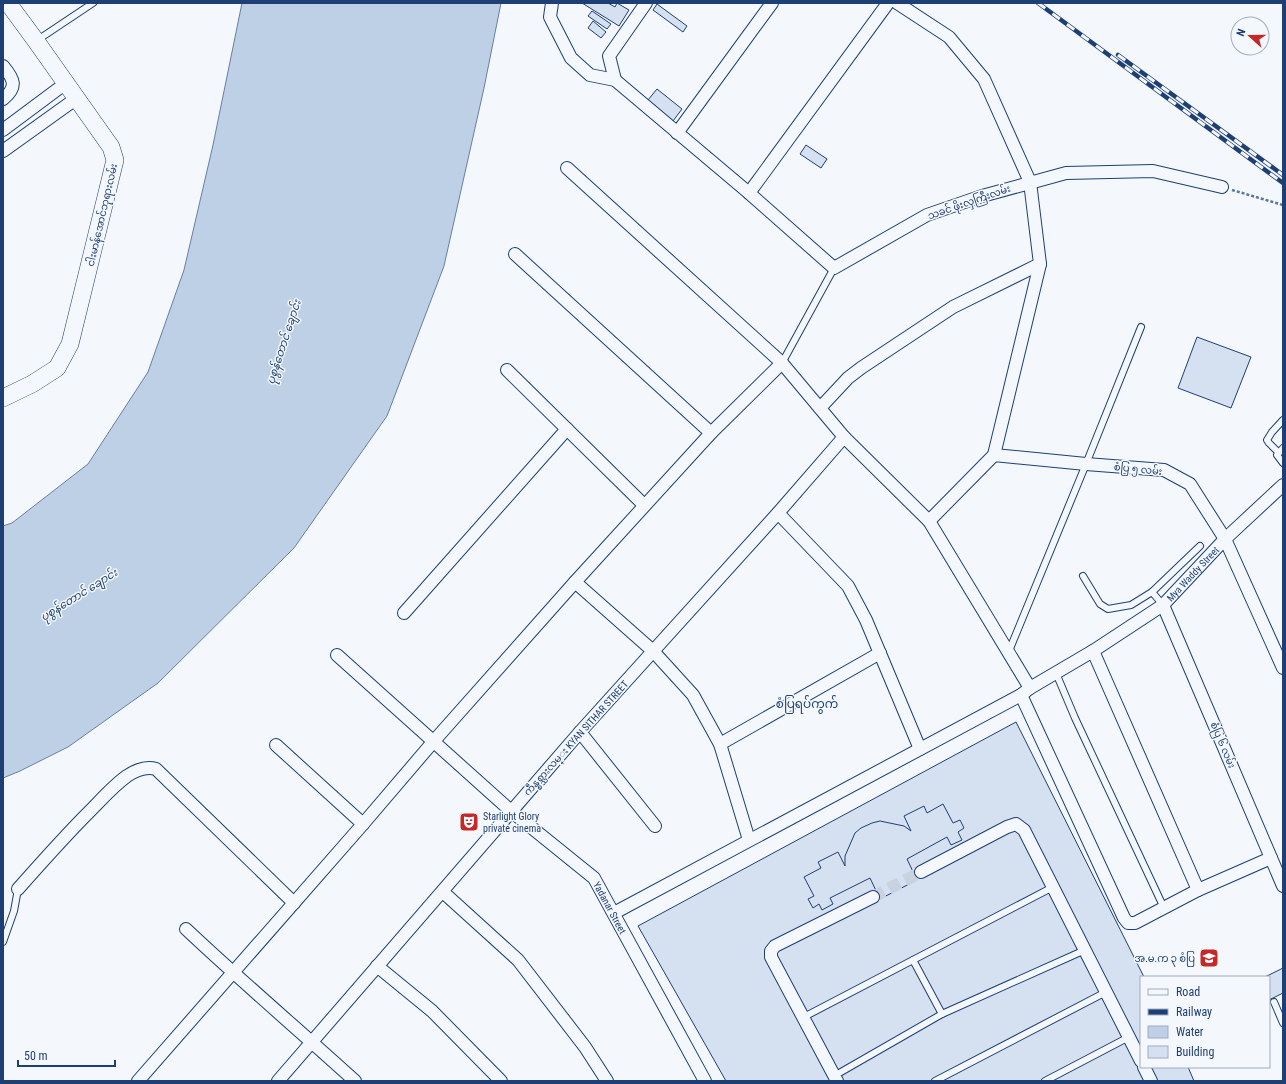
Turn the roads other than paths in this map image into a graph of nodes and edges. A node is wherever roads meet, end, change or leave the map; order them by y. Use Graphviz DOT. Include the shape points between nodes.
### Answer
graph roads {
  1 [pos="93,3"];
  2 [pos="552,3"];
  3 [pos="646,3"];
  4 [pos="772,3"];
  5 [pos="888,3"];
  6 [pos="897,3"];
  7 [pos="7,7"];
  8 [pos="36,41"];
  9 [pos="3,66"];
  10 [pos="615,80"];
  11 [pos="66,83"];
  12 [pos="77,98"];
  13 [pos="3,99"];
  14 [pos="3,130"];
  15 [pos="677,134"];
  16 [pos="3,151"];
  17 [pos="567,168"];
  18 [pos="1030,182"];
  19 [pos="1222,187"];
  20 [pos="749,193"];
  21 [pos="515,254"];
  22 [pos="1040,264"];
  23 [pos="834,268"];
  24 [pos="1141,327"];
  25 [pos="782,363"];
  26 [pos="507,370"];
  27 [pos="3,398"];
  28 [pos="820,408"];
  29 [pos="1283,420"];
  30 [pos="567,429"];
  31 [pos="711,433"];
  32 [pos="844,437"];
  33 [pos="1281,450"];
  34 [pos="994,455"];
  35 [pos="1086,464"];
  36 [pos="1283,464"];
  37 [pos="1283,485"];
  38 [pos="644,505"];
  39 [pos="778,513"];
  40 [pos="929,521"];
  41 [pos="1225,539"];
  42 [pos="1200,546"];
  43 [pos="1083,576"];
  44 [pos="575,582"];
  45 [pos="1152,592"];
  46 [pos="1163,605"];
  47 [pos="404,613"];
  48 [pos="653,651"];
  49 [pos="1009,651"];
  50 [pos="1093,651"];
  51 [pos="880,653"];
  52 [pos="337,655"];
  53 [pos="1283,668"];
  54 [pos="1056,673"];
  55 [pos="1026,692"];
  56 [pos="580,732"];
  57 [pos="433,742"];
  58 [pos="276,744"];
  59 [pos="720,744"];
  60 [pos="920,750"];
  61 [pos="511,811"];
  62 [pos="363,824"];
  63 [pos="655,826"];
  64 [pos="749,840"];
  65 [pos="1271,858"];
  66 [pos="922,872"];
  67 [pos="1283,886"];
  68 [pos="1053,887"];
  69 [pos="18,890"];
  70 [pos="1198,890"];
  71 [pos="443,892"];
  72 [pos="873,897"];
  73 [pos="294,903"];
  74 [pos="1164,908"];
  75 [pos="614,913"];
  76 [pos="186,929"];
  77 [pos="3,942"];
  78 [pos="1085,950"];
  79 [pos="913,960"];
  80 [pos="377,966"];
  81 [pos="232,973"];
  82 [pos="1106,992"];
  83 [pos="1274,1002"];
  84 [pos="942,1014"];
  85 [pos="802,1018"];
  86 [pos="1283,1023"];
  87 [pos="1129,1038"];
  88 [pos="312,1042"];
  89 [pos="1140,1059"];
  90 [pos="1144,1068"];
  91 [pos="836,1078"];
  92 [pos="1149,1080"];
  93 [pos="138,1081"];
  94 [pos="278,1081"];
  95 [pos="355,1081"];
  96 [pos="501,1081"];
  97 [pos="607,1081"];
  98 [pos="705,1081"];
  99 [pos="935,1081"];
  100 [pos="1045,1081"];
  1 -- 8 [label="lane"];
  2 -- 10 [label="street" via="550,17 571,58 590,75"];
  3 -- 10 [label="street" via="609,56"];
  4 -- 15 [label="street"];
  5 -- 20 [label="street"];
  6 -- 18 [label="street" via="949,37 984,79"];
  7 -- 8 [label="street, ငါးမာန်အောင်ဘုရားလမ်း"];
  8 -- 11 [label="street, ငါးမာန်အောင်ဘုရားလမ်း"];
  9 -- 13 [label="street" via="13,80 13,87"];
  10 -- 15 [label="street"];
  11 -- 12 [label="street, ငါးမာန်အောင်ဘုရားလမ်း"];
  11 -- 14 [label="street"];
  12 -- 16 [label="street"];
  12 -- 27 [label="street, ငါးမာန်အောင်ဘုရားလမ်း" via="111,147 115,160 111,181 70,344 57,368"];
  15 -- 20 [label="street"];
  17 -- 25 [label="street"];
  18 -- 19 [label="street, သခင် ဖိုးလှကြီးလမ်း" via="1066,173 1153,171"];
  18 -- 22 [label="street"];
  18 -- 23 [label="street, သခင် ဖိုးလှကြီးလမ်း" via="927,215"];
  20 -- 23 [label="street"];
  21 -- 31 [label="street"];
  22 -- 28 [label="street" via="940,315 848,378"];
  22 -- 34 [label="street"];
  23 -- 25 [label="lane"];
  24 -- 35 [label="lane"];
  25 -- 28 [label="street"];
  25 -- 31 [label="street"];
  26 -- 30 [label="street"];
  28 -- 32 [label="street"];
  29 -- 33 [label="lane" via="1267,440 1269,444"];
  30 -- 38 [label="street"];
  30 -- 47 [label="street"];
  31 -- 38 [label="street"];
  32 -- 39 [label="street, ကဵန္စစ္သားလမ္း KYAN SITHAR STREET"];
  32 -- 40 [label="street"];
  33 -- 36 [label="lane" via="1278,457"];
  34 -- 35 [label="street, စံပြ ၅ လမ်း"];
  34 -- 40 [label="street"];
  35 -- 41 [label="street, စံပြ ၅ လမ်း" via="1164,470 1190,484"];
  35 -- 49 [label="lane"];
  37 -- 41 [label="street, Mya Waddy Street"];
  38 -- 44 [label="street"];
  39 -- 48 [label="street, ကဵန္စစ္သားလမ္း KYAN SITHAR STREET"];
  39 -- 51 [label="street" via="848,586"];
  40 -- 49 [label="street"];
  41 -- 46 [label="street, Mya Waddy Street"];
  41 -- 53 [label="street, စံပြ ၅ လမ်း"];
  42 -- 45 [label="lane"];
  43 -- 45 [label="lane" via="1100,604 1108,609 1131,605"];
  44 -- 48 [label="street"];
  44 -- 57 [label="street"];
  45 -- 46 [label="lane"];
  46 -- 50 [label="street, Mya Waddy Street"];
  46 -- 65 [label="street, စံပြ ၆ လမ်း"];
  48 -- 56 [label="street, ကဵန္စစ္သားလမ္း KYAN SITHAR STREET"];
  48 -- 59 [label="street" via="693,695"];
  49 -- 55 [label="street"];
  50 -- 54 [label="street, Mya Waddy Street"];
  50 -- 70 [label="street"];
  51 -- 59 [label="street"];
  51 -- 60 [label="street"];
  52 -- 57 [label="street, Yadanar Street"];
  54 -- 55 [label="street, Mya Waddy Street"];
  54 -- 74 [label="lane" via="1074,718"];
  55 -- 60 [label="street, Mya Waddy Street"];
  55 -- 74 [label="street" via="1124,918 1128,923 1135,923"];
  56 -- 61 [label="street, ကဵန္စစ္သားလမ္း KYAN SITHAR STREET"];
  56 -- 63 [label="street"];
  57 -- 61 [label="street, Yadanar Street"];
  57 -- 62 [label="street"];
  58 -- 62 [label="street"];
  59 -- 64 [label="street"];
  60 -- 64 [label="street, Mya Waddy Street"];
  61 -- 71 [label="street, ကဵန္စစ္သားလမ္း KYAN SITHAR STREET"];
  61 -- 75 [label="street, Yadanar Street" via="594,878"];
  62 -- 73 [label="street"];
  64 -- 75 [label="street, Mya Waddy Street"];
  65 -- 67 [label="street, စံပြ ၆ လမ်း"];
  65 -- 70 [label="street"];
  66 -- 68 [label="street" via="1016,824 1024,830"];
  68 -- 78 [label="street"];
  68 -- 79 [label="lane"];
  69 -- 73 [label="street" via="53,849 109,792 128,775 151,767"];
  69 -- 77 [label="lane"];
  70 -- 74 [label="street"];
  71 -- 80 [label="street, ကဵန္စစ္သားလမ္း KYAN SITHAR STREET"];
  71 -- 97 [label="street" via="518,960"];
  72 -- 85 [label="street" via="776,946 771,951 771,957"];
  73 -- 81 [label="street"];
  75 -- 98 [label="street, Yadanar Street"];
  76 -- 81 [label="street"];
  78 -- 82 [label="street"];
  78 -- 84 [label="lane"];
  79 -- 84 [label="lane"];
  79 -- 85 [label="lane"];
  80 -- 88 [label="street, ကဵန္စစ္သားလမ္း KYAN SITHAR STREET"];
  80 -- 96 [label="street" via="432,1011"];
  81 -- 88 [label="street"];
  81 -- 93 [label="street"];
  82 -- 87 [label="street"];
  82 -- 99 [label="lane"];
  83 -- 86 [label="lane"];
  84 -- 91 [label="lane"];
  85 -- 91 [label="street"];
  87 -- 89 [label="street"];
  87 -- 100 [label="lane"];
  88 -- 94 [label="street, ကဵန္စစ္သားလမ္း KYAN SITHAR STREET"];
  88 -- 95 [label="street"];
  90 -- 92 [label="street"];
}
